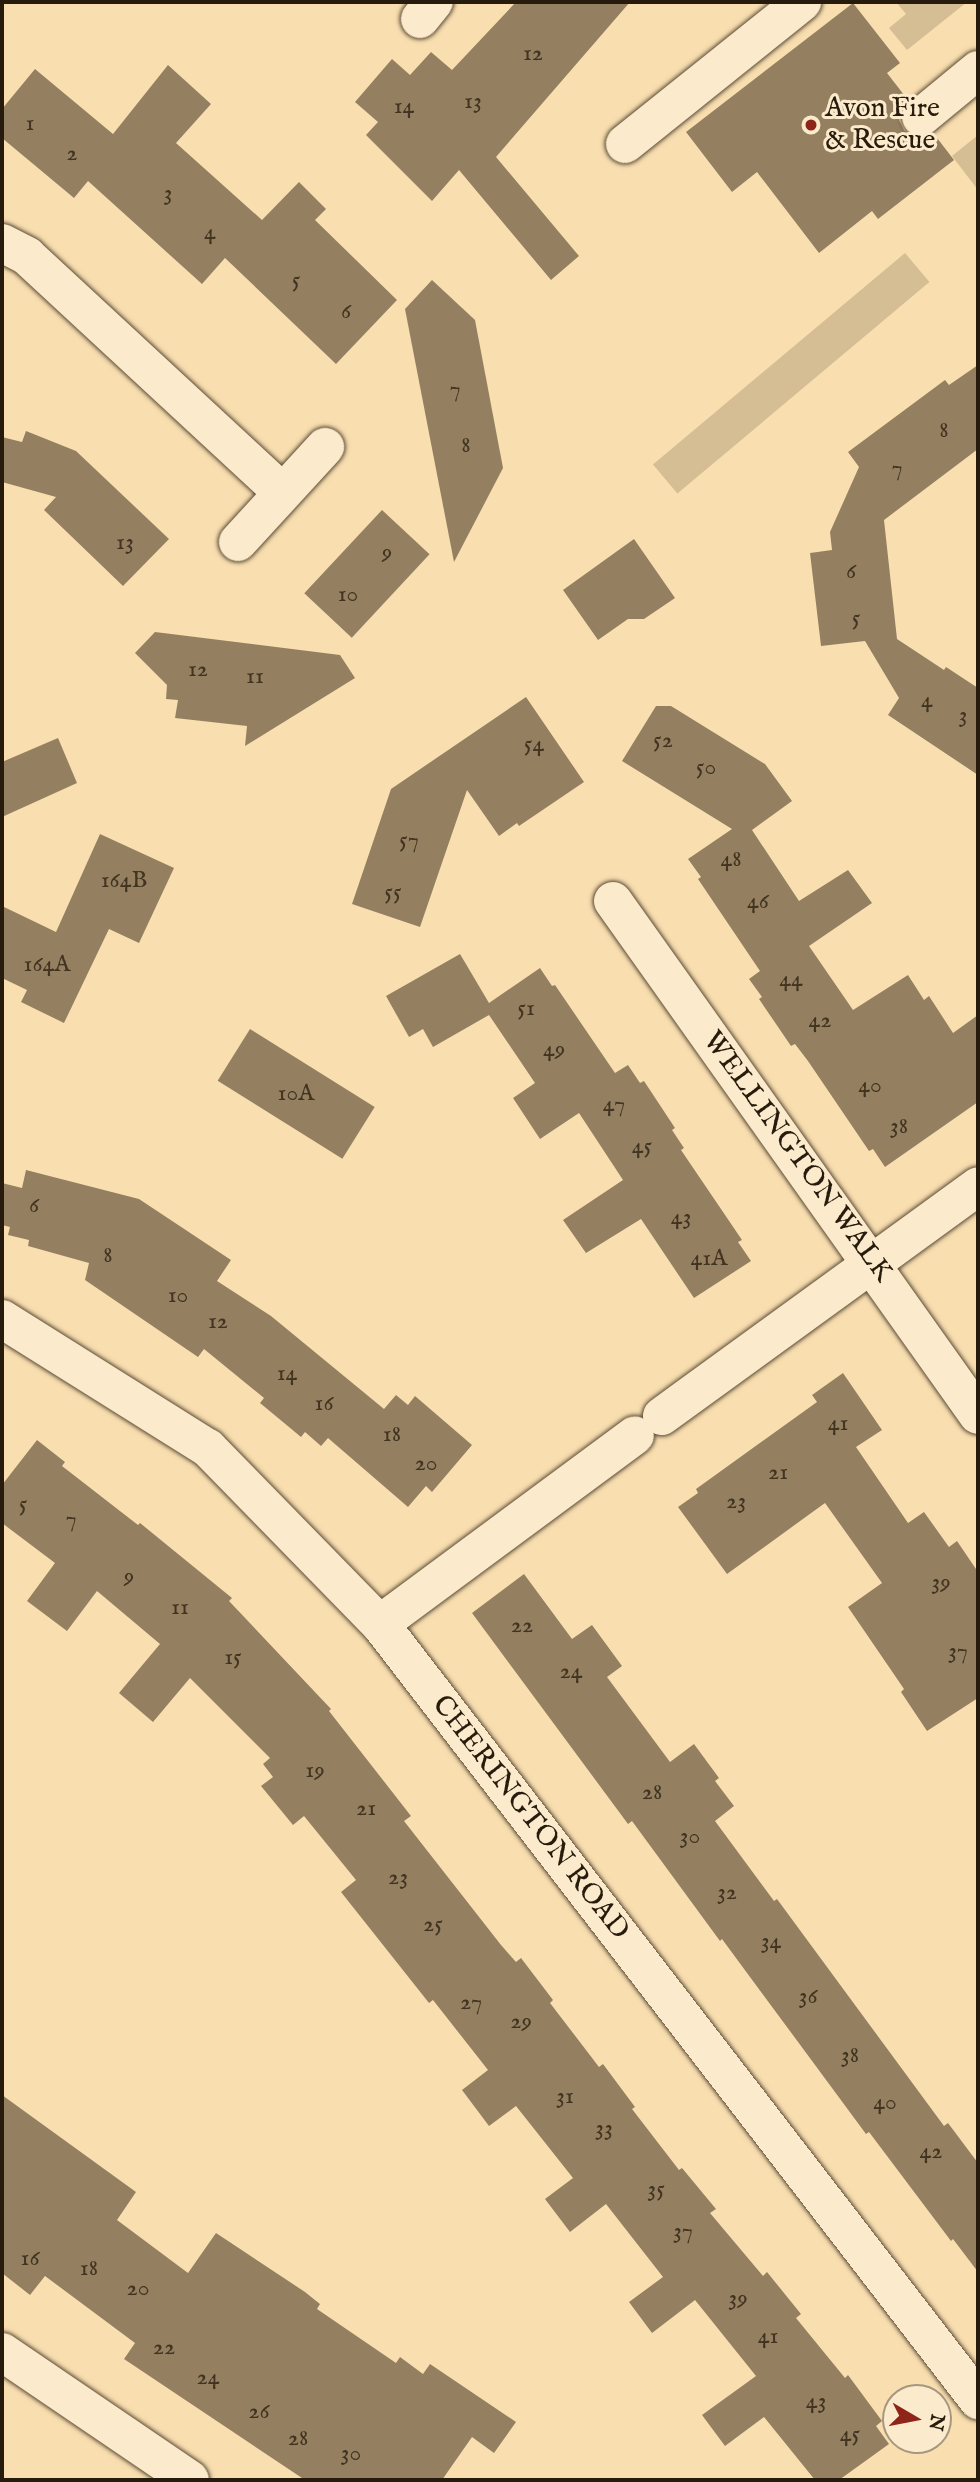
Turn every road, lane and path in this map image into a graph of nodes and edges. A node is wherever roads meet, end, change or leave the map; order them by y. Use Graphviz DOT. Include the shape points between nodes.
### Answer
graph roads {
  1 [pos="802,2"];
  2 [pos="978,70"];
  3 [pos="921,117"];
  4 [pos="625,144"];
  5 [pos="2,243"];
  6 [pos="325,447"];
  7 [pos="282,492"];
  8 [pos="238,542"];
  9 [pos="613,901"];
  10 [pos="978,1185"];
  11 [pos="872,1262"];
  12 [pos="2,1318"];
  13 [pos="978,1415"];
  14 [pos="380,1624"];
  15 [pos="2,2352"];
  16 [pos="978,2400"];
  17 [pos="190,2480"];
  1 -- 4 [label="street"];
  2 -- 3 [label="street"];
  5 -- 7 [label="street" via="27,256"];
  6 -- 7 [label="street"];
  7 -- 8 [label="street"];
  9 -- 11 [label="street, WELLINGTON WALK"];
  10 -- 11 [label="street"];
  11 -- 13 [label="street, WELLINGTON WALK"];
  11 -- 14 [label="street"];
  12 -- 14 [label="street, CHERINGTON ROAD" via="208,1448"];
  14 -- 16 [label="street, CHERINGTON ROAD"];
  15 -- 17 [label="street"];
}
